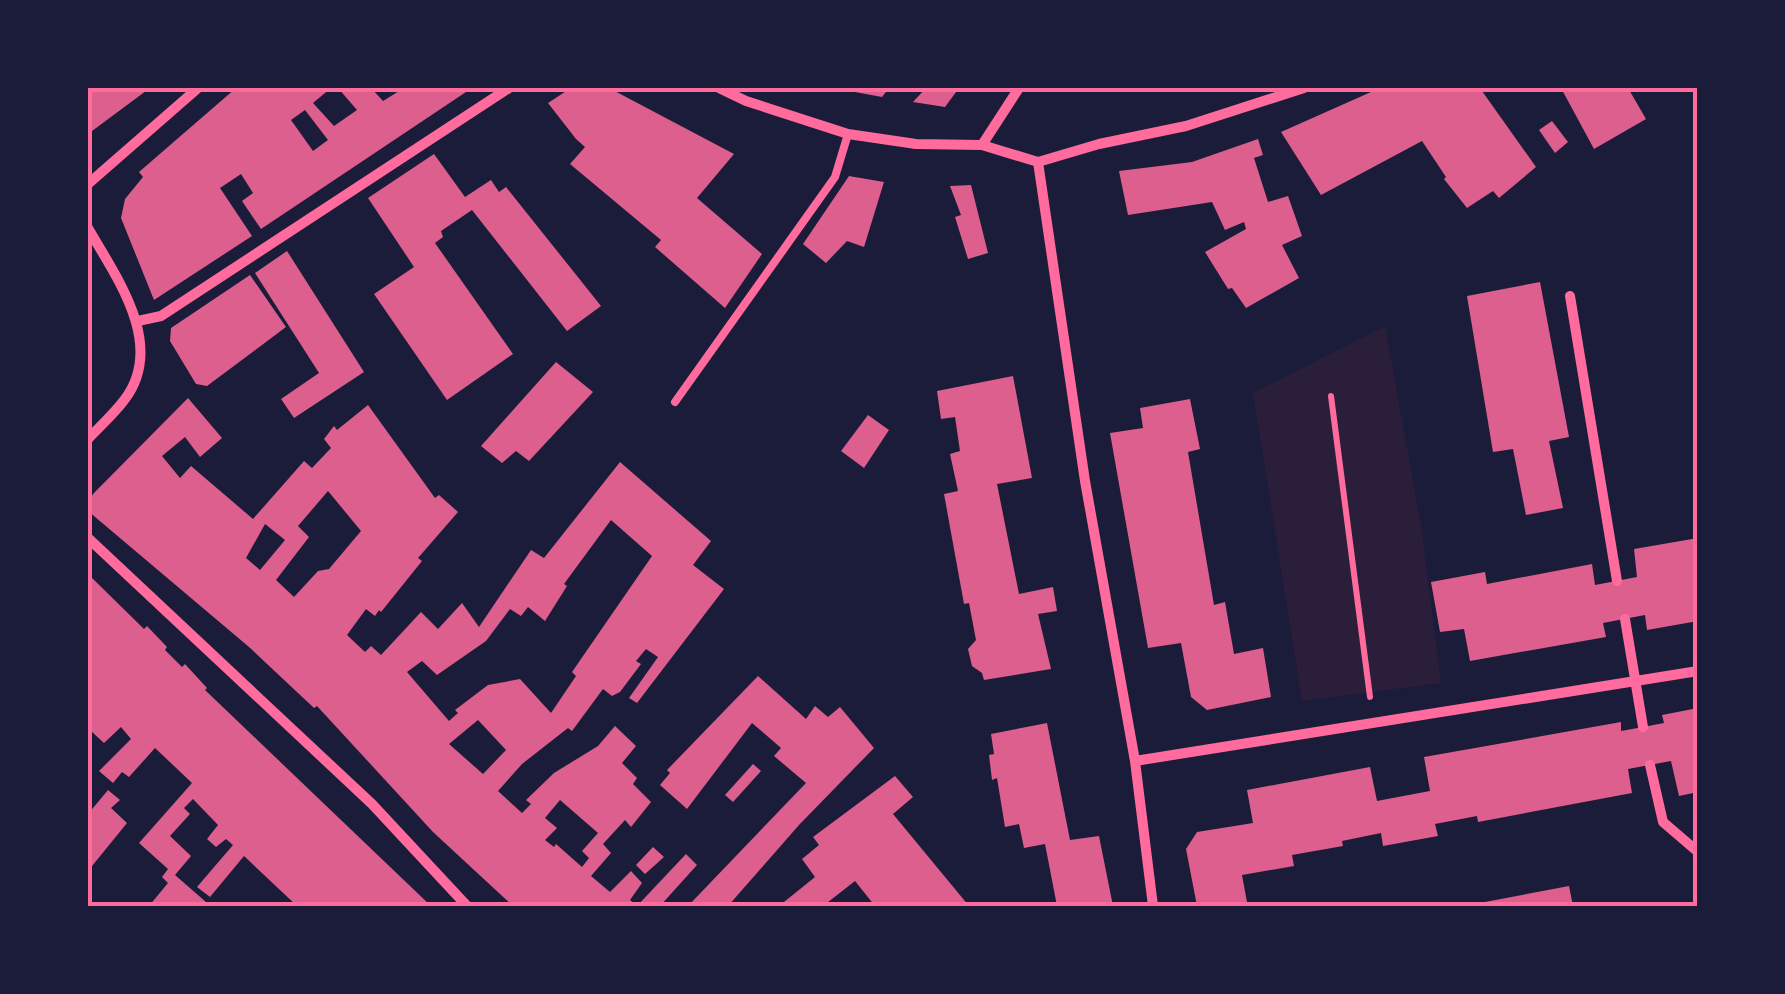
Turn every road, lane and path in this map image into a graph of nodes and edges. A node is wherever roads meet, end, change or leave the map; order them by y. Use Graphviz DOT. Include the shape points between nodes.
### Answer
graph roads {
  1 [pos="198,88"];
  2 [pos="509,88"];
  3 [pos="718,88"];
  4 [pos="1019,88"];
  5 [pos="1304,88"];
  6 [pos="848,134"];
  7 [pos="982,145"];
  8 [pos="1038,162"];
  9 [pos="88,184"];
  10 [pos="88,228"];
  11 [pos="1570,296"];
  12 [pos="138,321"];
  13 [pos="1331,396"];
  14 [pos="675,402"];
  15 [pos="88,439"];
  16 [pos="88,538"];
  17 [pos="1618,581"];
  18 [pos="1625,619"];
  19 [pos="1698,672"];
  20 [pos="1636,684"];
  21 [pos="1373,723"];
  22 [pos="1643,728"];
  23 [pos="1135,761"];
  24 [pos="1650,765"];
  25 [pos="1698,852"];
  26 [pos="467,906"];
  27 [pos="1154,906"];
  1 -- 9 [label="street"];
  2 -- 12 [label="street" via="161,316"];
  3 -- 6 [label="street"];
  4 -- 7 [label="street"];
  5 -- 8 [label="street"];
  6 -- 7 [label="street"];
  6 -- 14 [label="lane" via="835,177"];
  7 -- 8 [label="street"];
  8 -- 23 [label="street" via="1084,481"];
  10 -- 12 [label="street"];
  11 -- 17 [label="street"];
  12 -- 15 [label="street" via="136,380"];
  13 -- 21 [label="path"];
  16 -- 26 [label="street" via="372,804"];
  18 -- 20 [label="street"];
  19 -- 20 [label="street"];
  20 -- 21 [label="street"];
  20 -- 22 [label="street"];
  21 -- 23 [label="street"];
  23 -- 27 [label="street"];
  24 -- 25 [label="street" via="1663,822"];
}
